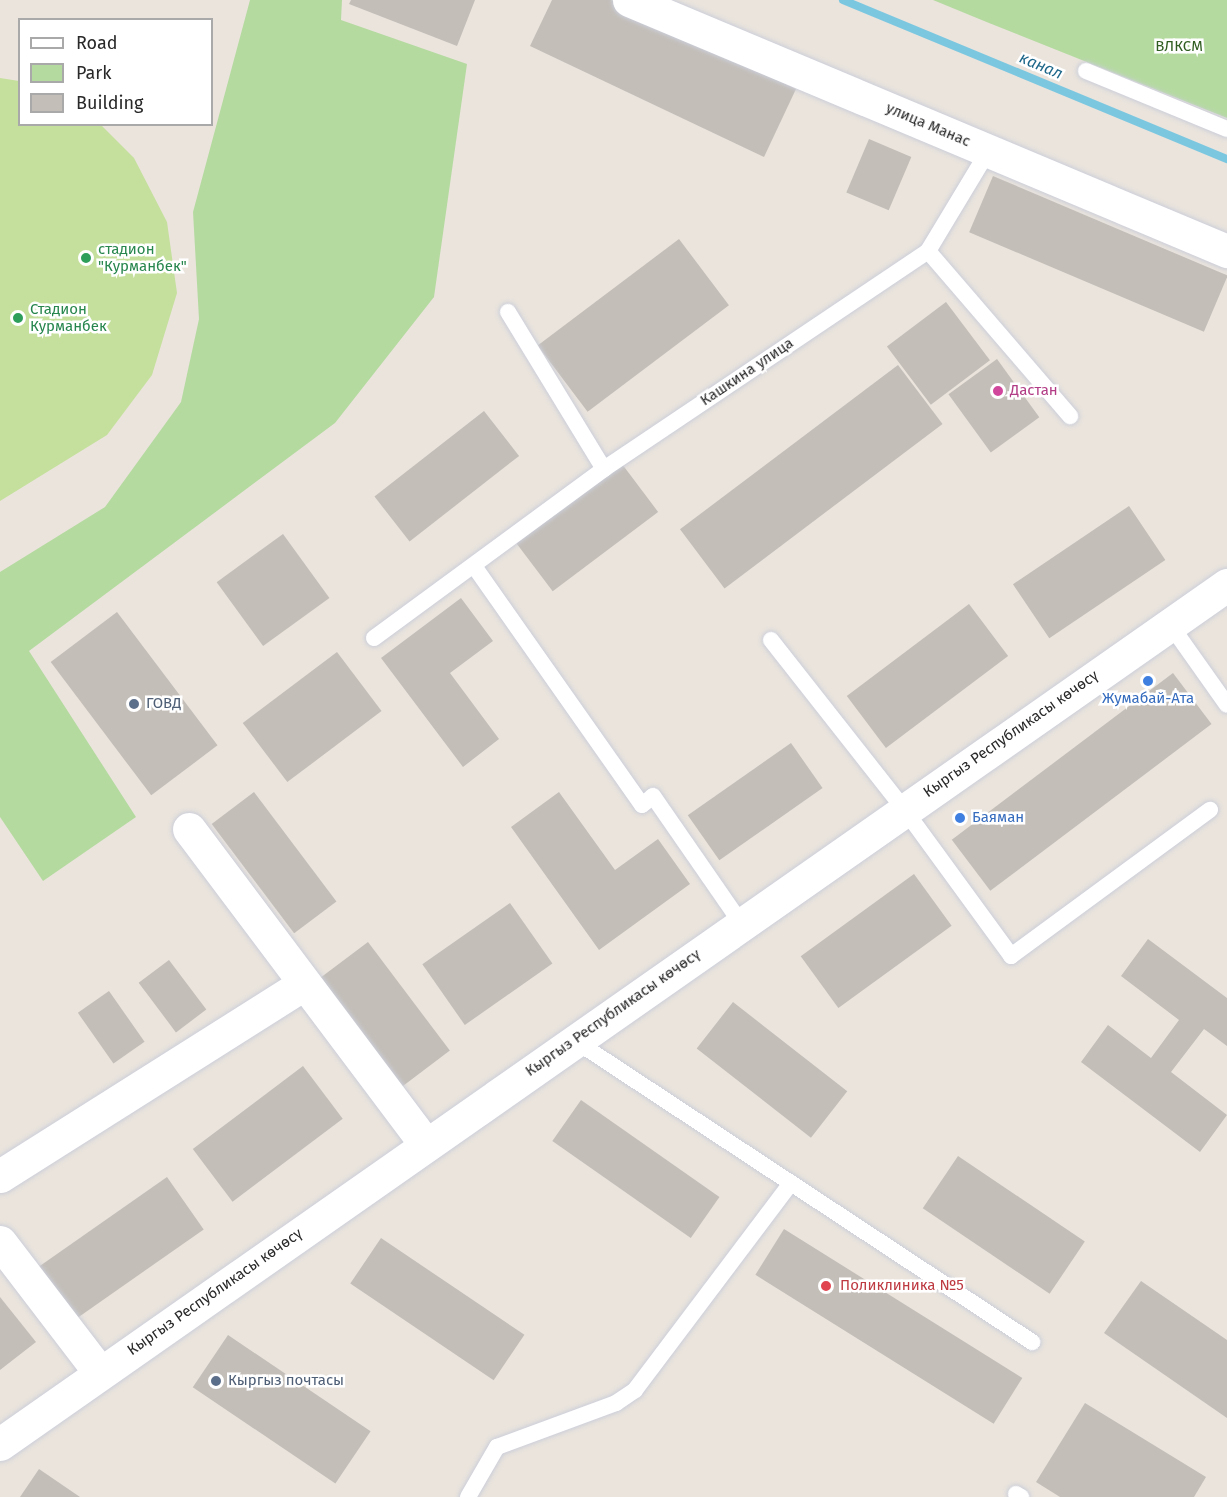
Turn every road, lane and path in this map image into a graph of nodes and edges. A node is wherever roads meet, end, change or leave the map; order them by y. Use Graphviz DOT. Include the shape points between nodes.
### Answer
graph roads {
  1 [pos="629,0"];
  2 [pos="1086,70"];
  3 [pos="1227,129"];
  4 [pos="988,150"];
  5 [pos="928,251"];
  6 [pos="1227,251"];
  7 [pos="508,312"];
  8 [pos="1070,416"];
  9 [pos="604,469"];
  10 [pos="474,566"];
  11 [pos="1227,585"];
  12 [pos="1169,623"];
  13 [pos="374,638"];
  14 [pos="771,640"];
  15 [pos="1227,705"];
  16 [pos="904,809"];
  17 [pos="1210,810"];
  18 [pos="189,829"];
  19 [pos="741,923"];
  20 [pos="304,984"];
  21 [pos="574,1040"];
  22 [pos="426,1145"];
  23 [pos="0,1176"];
  24 [pos="791,1183"];
  25 [pos="0,1242"];
  26 [pos="1032,1342"];
  27 [pos="100,1373"];
  28 [pos="0,1444"];
  29 [pos="468,1497"];
  1 -- 4 [label="street, улица Манас"];
  2 -- 3 [label="lane"];
  4 -- 5 [label="lane, Кашкина улица"];
  4 -- 6 [label="street, улица Манас"];
  5 -- 8 [label="lane"];
  5 -- 9 [label="lane, Кашкина улица"];
  7 -- 9 [label="lane"];
  9 -- 10 [label="lane, Кашкина улица"];
  10 -- 13 [label="lane, Кашкина улица"];
  10 -- 19 [label="lane" via="642,804 653,796"];
  11 -- 12 [label="street, Кыргыз Республикасы көчөсү"];
  12 -- 15 [label="lane"];
  12 -- 16 [label="street, Кыргыз Республикасы көчөсү"];
  14 -- 16 [label="lane"];
  16 -- 17 [label="lane" via="1011,956"];
  16 -- 19 [label="street, Кыргыз Республикасы көчөсү"];
  18 -- 20 [label="street"];
  19 -- 21 [label="street, Кыргыз Республикасы көчөсү"];
  20 -- 22 [label="street"];
  20 -- 23 [label="street"];
  21 -- 22 [label="street, Кыргыз Республикасы көчөсү"];
  21 -- 24 [label="lane"];
  22 -- 27 [label="street, Кыргыз Республикасы көчөсү"];
  24 -- 26 [label="lane"];
  24 -- 29 [label="lane" via="635,1390 616,1403 497,1447"];
  25 -- 27 [label="street"];
  27 -- 28 [label="street, Кыргыз Республикасы көчөсү"];
}
